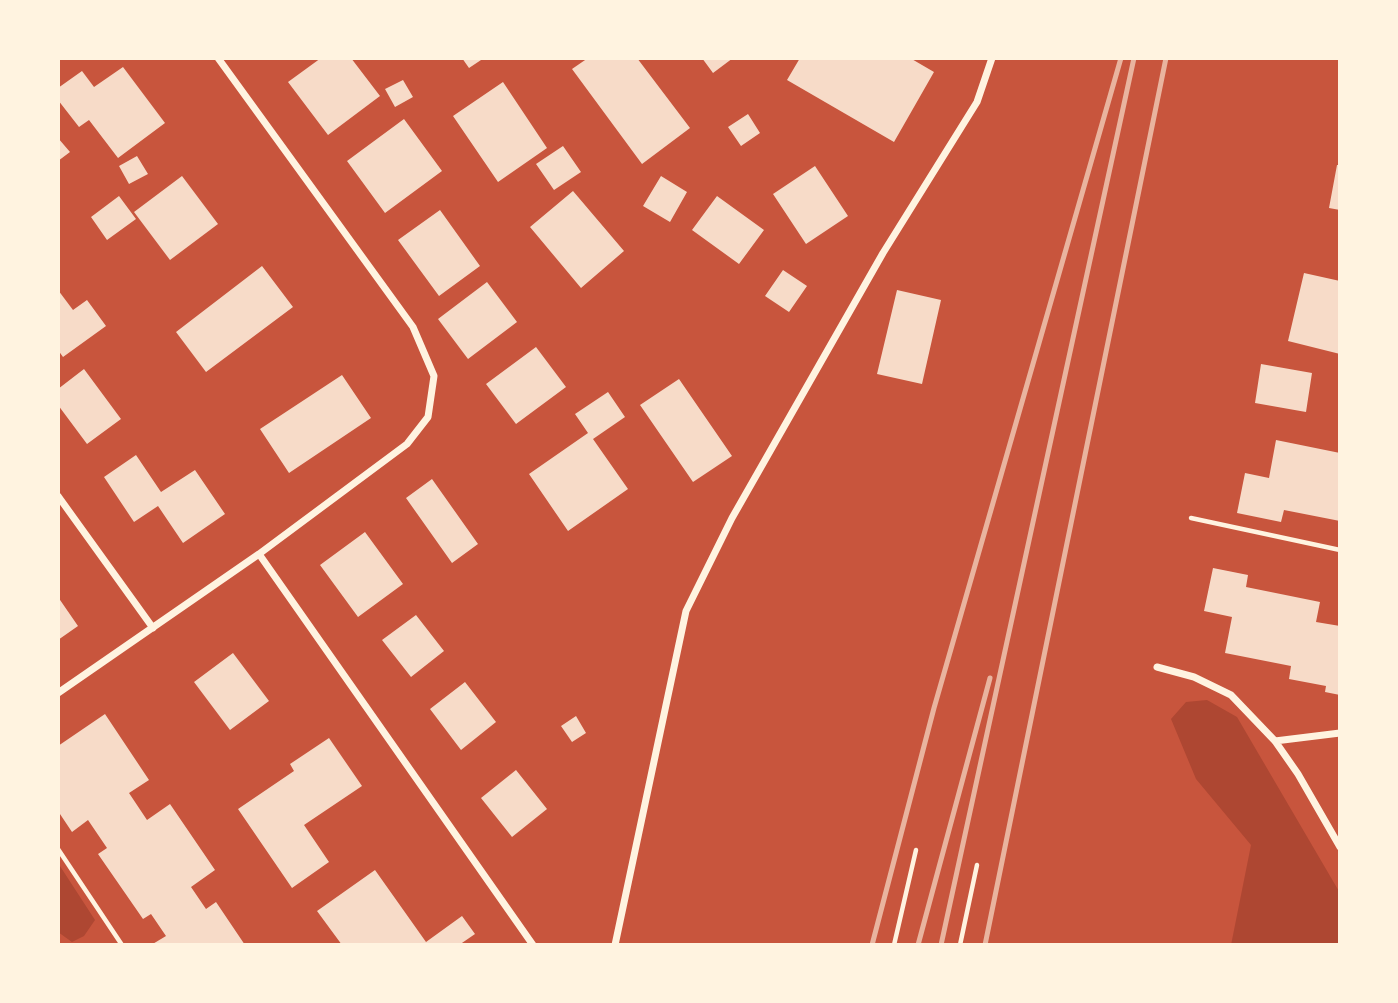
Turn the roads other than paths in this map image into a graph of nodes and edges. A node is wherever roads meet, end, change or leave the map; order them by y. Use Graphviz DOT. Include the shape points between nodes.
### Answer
graph roads {
  1 [pos="218,58"];
  2 [pos="992,58"];
  3 [pos="58,496"];
  4 [pos="259,554"];
  5 [pos="153,628"];
  6 [pos="1157,667"];
  7 [pos="58,693"];
  8 [pos="1340,733"];
  9 [pos="1275,741"];
  10 [pos="1340,847"];
  11 [pos="533,945"];
  12 [pos="615,945"];
  1 -- 4 [label="street" via="413,327 434,376 428,417 407,444"];
  2 -- 12 [label="street" via="977,102 883,253 732,518 686,611"];
  3 -- 5 [label="street"];
  4 -- 5 [label="street"];
  4 -- 11 [label="street"];
  5 -- 7 [label="street"];
  6 -- 9 [label="street" via="1194,677 1231,695"];
  8 -- 9 [label="street"];
  9 -- 10 [label="street"];
}
